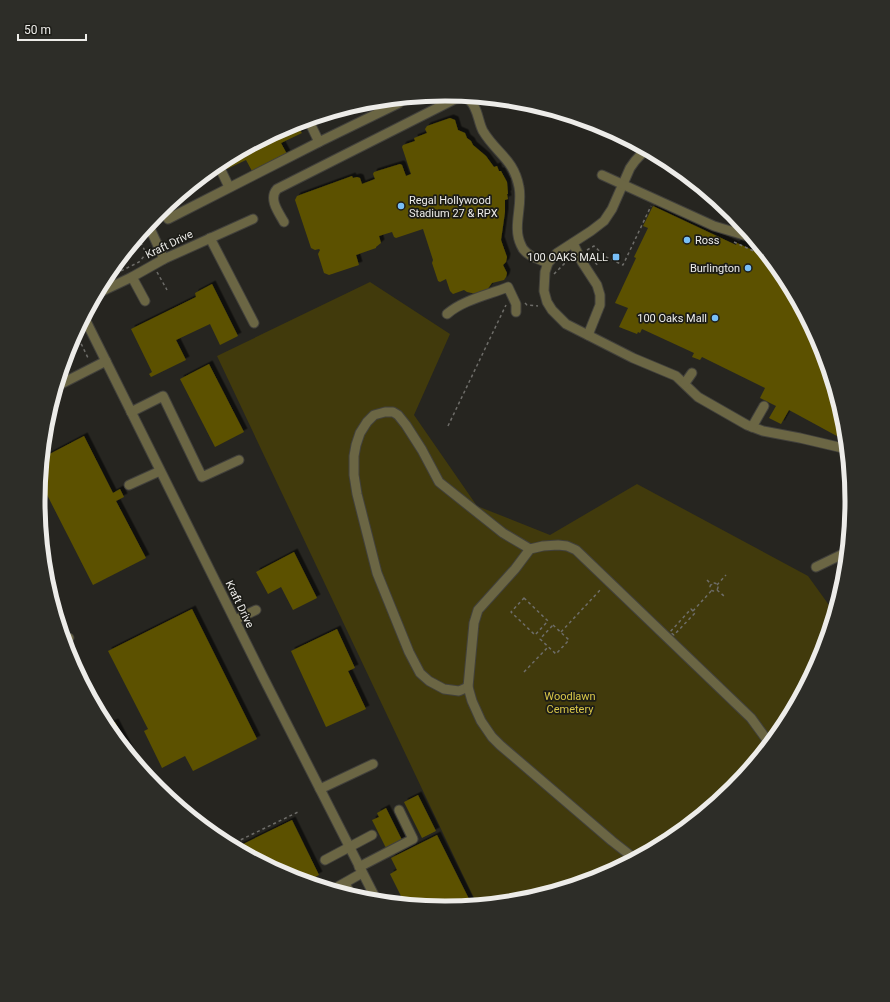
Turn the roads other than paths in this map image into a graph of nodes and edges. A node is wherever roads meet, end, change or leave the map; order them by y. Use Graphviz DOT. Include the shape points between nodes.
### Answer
graph roads {
  1 [pos="450,101"];
  2 [pos="471,102"];
  3 [pos="380,107"];
  4 [pos="310,124"];
  5 [pos="319,142"];
  6 [pos="642,153"];
  7 [pos="221,170"];
  8 [pos="602,175"];
  9 [pos="622,184"];
  10 [pos="229,188"];
  11 [pos="166,214"];
  12 [pos="253,219"];
  13 [pos="284,222"];
  14 [pos="151,230"];
  15 [pos="744,235"];
  16 [pos="210,238"];
  17 [pos="573,243"];
  18 [pos="164,259"];
  19 [pos="548,263"];
  20 [pos="132,277"];
  21 [pos="106,289"];
  22 [pos="145,301"];
  23 [pos="516,312"];
  24 [pos="447,314"];
  25 [pos="87,323"];
  26 [pos="254,323"];
  27 [pos="588,335"];
  28 [pos="106,361"];
  29 [pos="692,373"];
  30 [pos="63,383"];
  31 [pos="684,383"];
  32 [pos="764,406"];
  33 [pos="131,412"];
  34 [pos="752,427"];
  35 [pos="842,448"];
  36 [pos="239,460"];
  37 [pos="160,471"];
  38 [pos="129,485"];
  39 [pos="530,549"];
  40 [pos="842,555"];
  41 [pos="816,567"];
  42 [pos="256,610"];
  43 [pos="234,620"];
  44 [pos="468,688"];
  45 [pos="766,739"];
  46 [pos="373,764"];
  47 [pos="320,790"];
  48 [pos="399,810"];
  49 [pos="372,834"];
  50 [pos="349,847"];
  51 [pos="630,855"];
  52 [pos="325,860"];
  53 [pos="361,870"];
  54 [pos="345,883"];
  55 [pos="339,886"];
  56 [pos="348,889"];
  57 [pos="373,894"];
  1 -- 13 [label="street" via="277,189 274,204"];
  2 -- 19 [label="street" via="484,132 513,169 520,192 517,232 520,244 525,252"];
  3 -- 5 [label="street"];
  4 -- 5 [label="street"];
  5 -- 10 [label="street"];
  6 -- 9 [label="street"];
  7 -- 10 [label="street"];
  8 -- 9 [label="street"];
  9 -- 15 [label="street" via="714,226"];
  9 -- 17 [label="street" via="604,221"];
  10 -- 11 [label="street" via="168,218"];
  12 -- 16 [label="street, Kraft Drive"];
  14 -- 18 [label="street"];
  16 -- 18 [label="street, Kraft Drive"];
  16 -- 26 [label="street"];
  17 -- 19 [label="street" via="557,253"];
  17 -- 27 [label="street" via="600,295 600,305"];
  18 -- 20 [label="street, Kraft Drive"];
  19 -- 27 [label="street" via="544,284 548,303 562,321"];
  20 -- 21 [label="street, Kraft Drive"];
  20 -- 22 [label="street"];
  23 -- 24 [label="street" via="517,308 511,301 508,287 463,304"];
  25 -- 28 [label="street, Kraft Drive"];
  27 -- 31 [label="street" via="676,376"];
  28 -- 30 [label="street"];
  28 -- 33 [label="street, Kraft Drive"];
  29 -- 31 [label="street"];
  31 -- 34 [label="street" via="698,397"];
  32 -- 34 [label="street"];
  33 -- 36 [label="street" via="162,396 202,477"];
  33 -- 37 [label="street, Kraft Drive"];
  34 -- 35 [label="street"];
  37 -- 38 [label="street"];
  37 -- 43 [label="street, Kraft Drive"];
  39 -- 44 [label="street" via="478,610 474,623"];
  39 -- 44 [label="street" via="503,533 439,482 422,450 398,415 385,412 367,422 360,433 355,450 354,475 377,573 420,673 429,682 444,689 459,691"];
  39 -- 45 [label="street" via="568,546 576,550 751,718"];
  40 -- 41 [label="street"];
  42 -- 43 [label="street"];
  43 -- 47 [label="street, Kraft Drive"];
  44 -- 51 [label="street" via="472,701 492,737"];
  46 -- 47 [label="street"];
  47 -- 50 [label="street, Kraft Drive"];
  48 -- 53 [label="street" via="413,839"];
  49 -- 50 [label="street"];
  50 -- 52 [label="street"];
  50 -- 53 [label="street, Kraft Drive"];
  53 -- 54 [label="street"];
  53 -- 57 [label="street, Kraft Drive"];
  54 -- 55 [label="street"];
  54 -- 56 [label="street"];
}
